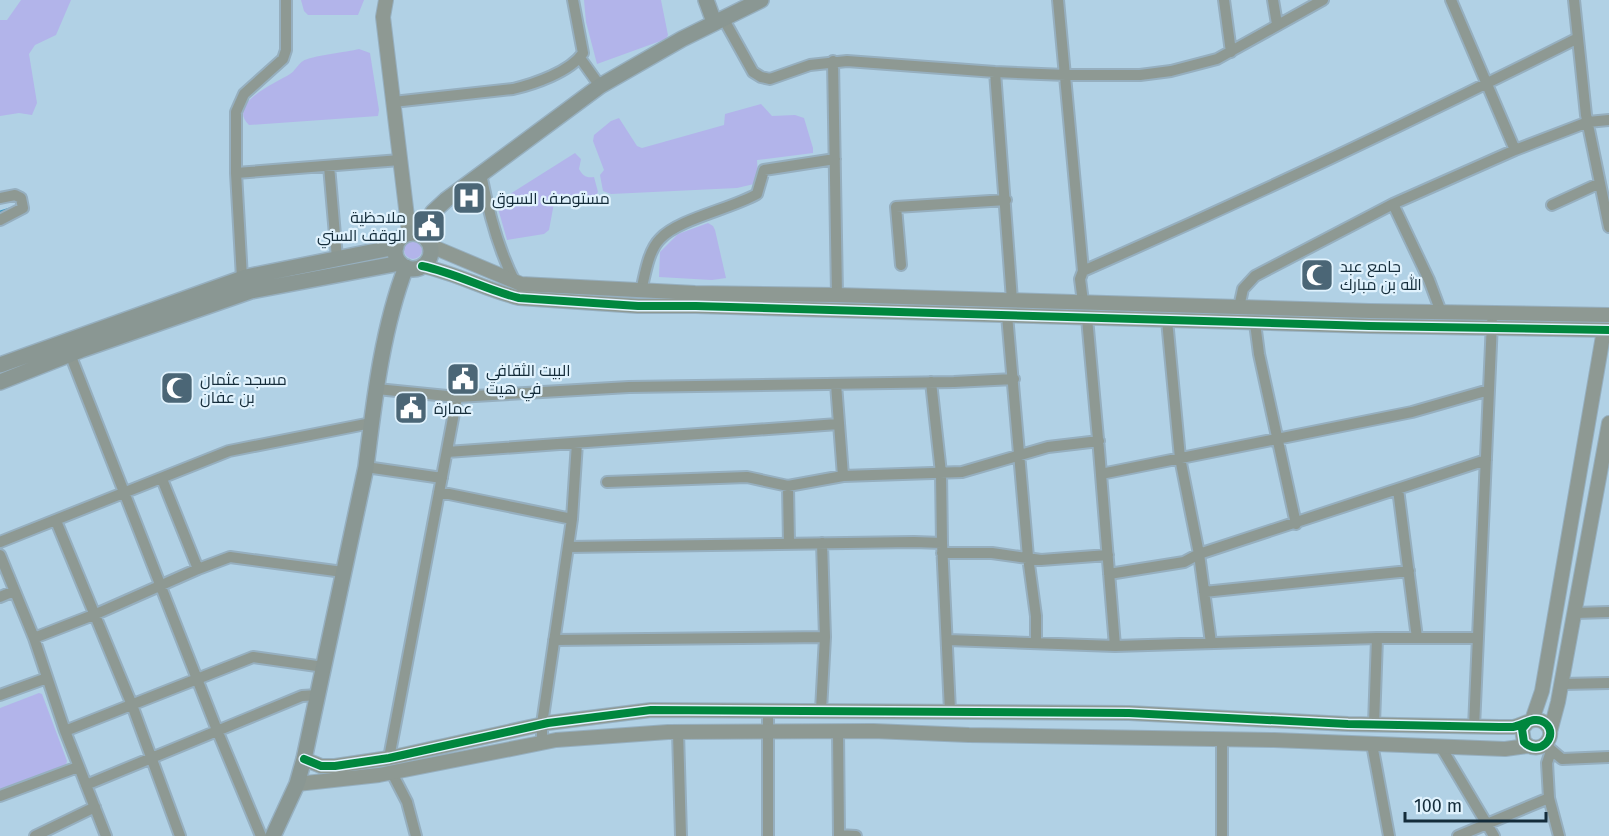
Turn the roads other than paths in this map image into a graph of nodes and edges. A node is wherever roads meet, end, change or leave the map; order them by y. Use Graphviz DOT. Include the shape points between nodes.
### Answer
graph roads {
  1 [pos="286,0"];
  2 [pos="386,0"];
  3 [pos="573,0"];
  4 [pos="706,0"];
  5 [pos="760,0"];
  6 [pos="1058,0"];
  7 [pos="1224,0"];
  8 [pos="1273,0"];
  9 [pos="1323,0"];
  10 [pos="1450,0"];
  11 [pos="1574,0"];
  12 [pos="718,20"];
  13 [pos="1277,24"];
  14 [pos="1578,38"];
  15 [pos="1231,52"];
  16 [pos="580,58"];
  17 [pos="833,62"];
  18 [pos="995,72"];
  19 [pos="1066,75"];
  20 [pos="1487,84"];
  21 [pos="600,87"];
  22 [pos="393,102"];
  23 [pos="1609,120"];
  24 [pos="1588,122"];
  25 [pos="1515,150"];
  26 [pos="834,159"];
  27 [pos="400,160"];
  28 [pos="329,166"];
  29 [pos="237,172"];
  30 [pos="481,174"];
  31 [pos="1600,183"];
  32 [pos="0,198"];
  33 [pos="1006,200"];
  34 [pos="1393,204"];
  35 [pos="1552,205"];
  36 [pos="1607,206"];
  37 [pos="0,220"];
  38 [pos="1609,227"];
  39 [pos="415,233"];
  40 [pos="431,246"];
  41 [pos="396,247"];
  42 [pos="338,258"];
  43 [pos="403,265"];
  44 [pos="901,265"];
  45 [pos="422,266"];
  46 [pos="1083,271"];
  47 [pos="242,278"];
  48 [pos="515,282"];
  49 [pos="641,291"];
  50 [pos="837,295"];
  51 [pos="1012,300"];
  52 [pos="1083,302"];
  53 [pos="1239,307"];
  54 [pos="1269,308"];
  55 [pos="1441,312"];
  56 [pos="1493,313"];
  57 [pos="1007,315"];
  58 [pos="1609,315"];
  59 [pos="1087,318"];
  60 [pos="1167,320"];
  61 [pos="1262,323"];
  62 [pos="1491,328"];
  63 [pos="1606,330"];
  64 [pos="70,354"];
  65 [pos="0,365"];
  66 [pos="1014,379"];
  67 [pos="0,382"];
  68 [pos="931,382"];
  69 [pos="836,384"];
  70 [pos="377,389"];
  71 [pos="1489,390"];
  72 [pos="457,397"];
  73 [pos="371,423"];
  74 [pos="1609,423"];
  75 [pos="838,424"];
  76 [pos="1277,440"];
  77 [pos="1099,441"];
  78 [pos="577,443"];
  79 [pos="447,452"];
  80 [pos="1020,454"];
  81 [pos="1180,458"];
  82 [pos="1486,460"];
  83 [pos="366,467"];
  84 [pos="941,473"];
  85 [pos="1101,474"];
  86 [pos="843,476"];
  87 [pos="162,478"];
  88 [pos="442,478"];
  89 [pos="1604,480"];
  90 [pos="607,482"];
  91 [pos="788,486"];
  92 [pos="1398,489"];
  93 [pos="439,492"];
  94 [pos="125,493"];
  95 [pos="572,519"];
  96 [pos="56,520"];
  97 [pos="1296,524"];
  98 [pos="0,542"];
  99 [pos="822,543"];
  100 [pos="789,544"];
  101 [pos="568,547"];
  102 [pos="942,548"];
  103 [pos="1199,554"];
  104 [pos="0,555"];
  105 [pos="1108,555"];
  106 [pos="1028,557"];
  107 [pos="198,569"];
  108 [pos="1409,571"];
  109 [pos="343,572"];
  110 [pos="1109,574"];
  111 [pos="162,586"];
  112 [pos="14,591"];
  113 [pos="1204,592"];
  114 [pos="0,597"];
  115 [pos="1609,612"];
  116 [pos="1575,613"];
  117 [pos="96,614"];
  118 [pos="825,637"];
  119 [pos="34,638"];
  120 [pos="1377,638"];
  121 [pos="1417,638"];
  122 [pos="1478,638"];
  123 [pos="554,640"];
  124 [pos="948,640"];
  125 [pos="1036,643"];
  126 [pos="1211,643"];
  127 [pos="1115,646"];
  128 [pos="324,667"];
  129 [pos="47,678"];
  130 [pos="197,679"];
  131 [pos="1609,683"];
  132 [pos="1562,684"];
  133 [pos="0,695"];
  134 [pos="318,695"];
  135 [pos="132,705"];
  136 [pos="768,710"];
  137 [pos="821,711"];
  138 [pos="950,711"];
  139 [pos="1530,721"];
  140 [pos="542,724"];
  141 [pos="1374,724"];
  142 [pos="1474,727"];
  143 [pos="217,730"];
  144 [pos="770,730"];
  145 [pos="65,731"];
  146 [pos="838,731"];
  147 [pos="678,732"];
  148 [pos="1222,739"];
  149 [pos="542,742"];
  150 [pos="1549,743"];
  151 [pos="1372,744"];
  152 [pos="1527,746"];
  153 [pos="1441,747"];
  154 [pos="1609,757"];
  155 [pos="152,758"];
  156 [pos="389,758"];
  157 [pos="304,759"];
  158 [pos="78,767"];
  159 [pos="392,772"];
  160 [pos="86,784"];
  161 [pos="297,784"];
  162 [pos="0,796"];
  163 [pos="1549,798"];
  164 [pos="95,807"];
  165 [pos="1488,825"];
  166 [pos="34,836"];
  167 [pos="106,836"];
  168 [pos="180,836"];
  169 [pos="261,836"];
  170 [pos="273,836"];
  171 [pos="416,836"];
  172 [pos="681,836"];
  173 [pos="768,836"];
  174 [pos="839,836"];
  175 [pos="856,836"];
  176 [pos="1222,836"];
  177 [pos="1389,836"];
  178 [pos="1458,836"];
  179 [pos="1494,836"];
  180 [pos="1559,836"];
  1 -- 29 [label="street" via="283,59 244,94 236,112"];
  2 -- 22 [label="street" via="383,17"];
  3 -- 16 [label="street"];
  4 -- 12 [label="main road"];
  5 -- 12 [label="main road"];
  6 -- 19 [label="street"];
  7 -- 15 [label="street"];
  8 -- 13 [label="street"];
  9 -- 13 [label="street"];
  10 -- 20 [label="street"];
  11 -- 14 [label="street"];
  12 -- 17 [label="street" via="760,77 770,79 810,65"];
  12 -- 21 [label="main road"];
  13 -- 15 [label="street"];
  14 -- 20 [label="street"];
  14 -- 24 [label="street"];
  15 -- 19 [label="street" via="1171,71"];
  16 -- 21 [label="street"];
  16 -- 22 [label="street" via="540,80 513,89"];
  17 -- 18 [label="street"];
  17 -- 26 [label="street"];
  18 -- 19 [label="street"];
  18 -- 33 [label="street"];
  19 -- 46 [label="street"];
  20 -- 25 [label="street"];
  20 -- 46 [label="street"];
  21 -- 30 [label="main road"];
  22 -- 27 [label="street"];
  23 -- 24 [label="street"];
  24 -- 25 [label="street"];
  24 -- 31 [label="street"];
  25 -- 34 [label="street"];
  26 -- 49 [label="street" via="764,170 757,194 669,232 652,251"];
  26 -- 50 [label="street"];
  27 -- 28 [label="street"];
  27 -- 39 [label="street"];
  28 -- 29 [label="street"];
  28 -- 42 [label="street"];
  29 -- 47 [label="street"];
  30 -- 39 [label="main road" via="439,206"];
  30 -- 48 [label="street" via="485,198"];
  31 -- 35 [label="street"];
  31 -- 36 [label="street"];
  32 -- 37 [label="street" via="15,195 21,198 23,208"];
  33 -- 44 [label="street" via="896,207"];
  33 -- 51 [label="street"];
  34 -- 53 [label="street" via="1255,276 1243,289"];
  34 -- 55 [label="street"];
  36 -- 38 [label="street"];
  39 -- 40 [label="main road" via="425,236"];
  39 -- 41 [label="main road" via="401,238"];
  40 -- 45 [label="main road" via="430,257"];
  40 -- 48 [label="street"];
  41 -- 42 [label="main road"];
  41 -- 43 [label="main road"];
  42 -- 47 [label="main road"];
  43 -- 45 [label="main road"];
  43 -- 64 [label="main road" via="251,291"];
  43 -- 70 [label="main road"];
  45 -- 57 [label="street" via="519,298 638,306"];
  46 -- 52 [label="street"];
  47 -- 65 [label="main road"];
  48 -- 49 [label="street"];
  49 -- 50 [label="street"];
  50 -- 51 [label="street"];
  51 -- 52 [label="street"];
  52 -- 53 [label="street"];
  53 -- 54 [label="street"];
  54 -- 55 [label="street"];
  54 -- 61 [label="street"];
  55 -- 56 [label="street"];
  56 -- 58 [label="street"];
  56 -- 62 [label="street"];
  57 -- 59 [label="street"];
  57 -- 66 [label="street"];
  59 -- 60 [label="street"];
  59 -- 77 [label="street"];
  60 -- 61 [label="street"];
  60 -- 81 [label="street"];
  61 -- 62 [label="street"];
  61 -- 76 [label="street" via="1259,354"];
  62 -- 63 [label="street"];
  62 -- 71 [label="street"];
  63 -- 139 [label="street" via="1542,691"];
  64 -- 67 [label="main road"];
  64 -- 94 [label="street"];
  66 -- 68 [label="street"];
  66 -- 80 [label="street"];
  68 -- 69 [label="street"];
  68 -- 84 [label="street"];
  69 -- 72 [label="street" via="629,387"];
  69 -- 75 [label="street"];
  70 -- 72 [label="street"];
  70 -- 73 [label="main road"];
  71 -- 76 [label="street" via="1412,412"];
  71 -- 82 [label="street"];
  72 -- 79 [label="street"];
  73 -- 83 [label="main road"];
  73 -- 87 [label="street" via="229,451"];
  74 -- 89 [label="street"];
  75 -- 78 [label="street"];
  75 -- 86 [label="street"];
  76 -- 81 [label="street"];
  76 -- 97 [label="street"];
  77 -- 80 [label="street"];
  77 -- 85 [label="street"];
  78 -- 79 [label="street"];
  78 -- 95 [label="street"];
  79 -- 88 [label="street"];
  80 -- 84 [label="street" via="962,472"];
  80 -- 106 [label="street"];
  81 -- 85 [label="street"];
  81 -- 103 [label="street"];
  82 -- 92 [label="street"];
  82 -- 122 [label="street"];
  83 -- 88 [label="street"];
  83 -- 109 [label="main road"];
  84 -- 86 [label="street"];
  84 -- 102 [label="street"];
  85 -- 105 [label="street"];
  86 -- 91 [label="street"];
  87 -- 94 [label="street"];
  87 -- 107 [label="street"];
  88 -- 93 [label="street"];
  89 -- 116 [label="street"];
  90 -- 91 [label="street" via="747,477"];
  91 -- 100 [label="street"];
  92 -- 97 [label="street"];
  92 -- 108 [label="street"];
  93 -- 95 [label="street"];
  93 -- 156 [label="street"];
  94 -- 96 [label="street"];
  94 -- 111 [label="street"];
  95 -- 101 [label="street"];
  96 -- 98 [label="street"];
  96 -- 117 [label="street"];
  97 -- 103 [label="street"];
  99 -- 100 [label="street"];
  99 -- 102 [label="street"];
  99 -- 118 [label="street"];
  100 -- 101 [label="street"];
  101 -- 123 [label="street"];
  102 -- 106 [label="street"];
  102 -- 124 [label="street"];
  103 -- 110 [label="street" via="1184,562"];
  103 -- 113 [label="street"];
  104 -- 112 [label="street"];
  105 -- 106 [label="street" via="1041,560"];
  105 -- 110 [label="street"];
  106 -- 125 [label="street"];
  107 -- 109 [label="street" via="230,557"];
  107 -- 111 [label="street"];
  108 -- 113 [label="street"];
  108 -- 121 [label="street"];
  109 -- 128 [label="main road"];
  110 -- 127 [label="street"];
  111 -- 117 [label="street"];
  111 -- 130 [label="street"];
  112 -- 114 [label="street"];
  112 -- 119 [label="street"];
  113 -- 126 [label="street"];
  115 -- 116 [label="street"];
  116 -- 132 [label="street"];
  117 -- 119 [label="street"];
  117 -- 135 [label="street"];
  118 -- 123 [label="street"];
  118 -- 137 [label="street"];
  119 -- 129 [label="street"];
  120 -- 121 [label="street"];
  120 -- 126 [label="street"];
  120 -- 141 [label="street"];
  121 -- 122 [label="street"];
  122 -- 142 [label="street"];
  123 -- 140 [label="street"];
  124 -- 125 [label="street"];
  124 -- 138 [label="street"];
  125 -- 127 [label="street"];
  126 -- 127 [label="street"];
  128 -- 130 [label="street" via="253,657"];
  128 -- 134 [label="main road"];
  129 -- 133 [label="street"];
  129 -- 145 [label="street"];
  130 -- 135 [label="street"];
  130 -- 143 [label="street"];
  131 -- 132 [label="street"];
  132 -- 150 [label="street"];
  134 -- 143 [label="street" via="302,696"];
  134 -- 157 [label="main road"];
  135 -- 145 [label="street"];
  135 -- 155 [label="street"];
  136 -- 137 [label="street"];
  136 -- 140 [label="street" via="651,710"];
  136 -- 144 [label="street"];
  137 -- 138 [label="street"];
  138 -- 141 [label="street" via="1129,713"];
  139 -- 142 [label="street" via="1514,726"];
  139 -- 150 [label="street" via="1546,724"];
  139 -- 152 [label="street" via="1521,734"];
  140 -- 149 [label="street"];
  140 -- 156 [label="street"];
  141 -- 142 [label="street"];
  143 -- 155 [label="street"];
  143 -- 169 [label="street"];
  144 -- 146 [label="street"];
  144 -- 147 [label="street"];
  144 -- 173 [label="street"];
  145 -- 158 [label="street"];
  146 -- 148 [label="street"];
  146 -- 174 [label="street"];
  147 -- 149 [label="street"];
  147 -- 172 [label="street"];
  148 -- 151 [label="street"];
  148 -- 176 [label="street"];
  149 -- 159 [label="street"];
  150 -- 152 [label="street" via="1537,748"];
  150 -- 154 [label="street" via="1562,759"];
  150 -- 163 [label="street"];
  151 -- 153 [label="street"];
  151 -- 177 [label="street"];
  152 -- 153 [label="street"];
  153 -- 165 [label="street"];
  155 -- 160 [label="street"];
  155 -- 168 [label="street"];
  156 -- 157 [label="street" via="335,766 321,766"];
  157 -- 161 [label="main road"];
  158 -- 160 [label="street"];
  158 -- 162 [label="street"];
  159 -- 161 [label="street"];
  159 -- 171 [label="street" via="407,802"];
  160 -- 164 [label="street"];
  161 -- 170 [label="main road"];
  163 -- 165 [label="street"];
  163 -- 180 [label="street"];
  164 -- 166 [label="street"];
  164 -- 167 [label="street"];
  165 -- 178 [label="street"];
  165 -- 179 [label="street"];
  174 -- 175 [label="street"];
}
